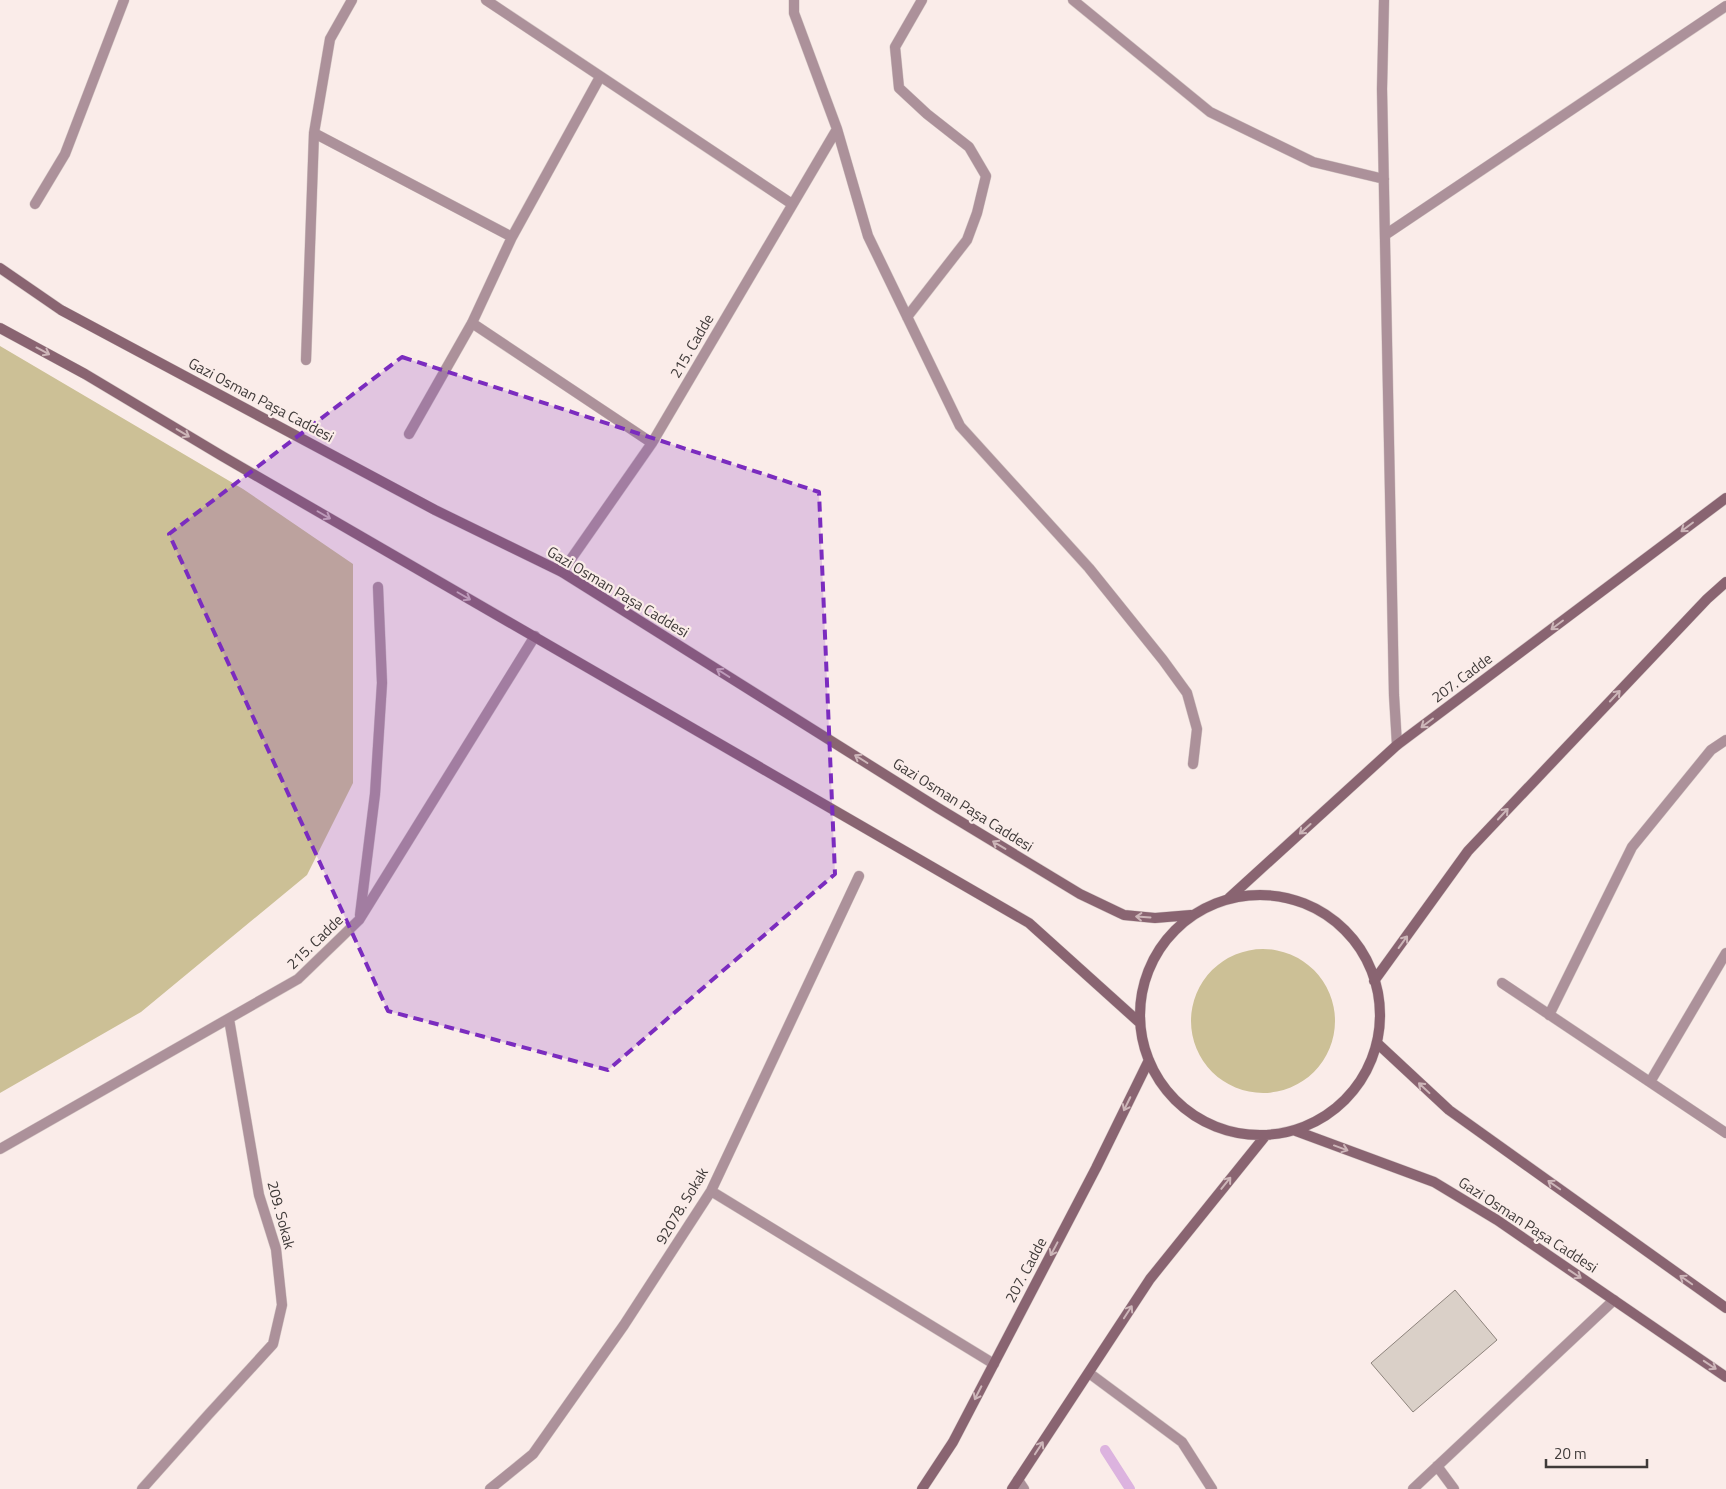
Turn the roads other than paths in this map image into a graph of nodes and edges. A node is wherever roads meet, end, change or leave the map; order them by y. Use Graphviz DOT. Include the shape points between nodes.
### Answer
graph roads {
  1 [pos="352,0"];
  2 [pos="486,0"];
  3 [pos="794,0"];
  4 [pos="922,0"];
  5 [pos="1073,0"];
  6 [pos="1384,0"];
  7 [pos="120,1"];
  8 [pos="1726,6"];
  9 [pos="600,78"];
  10 [pos="837,129"];
  11 [pos="314,133"];
  12 [pos="1384,179"];
  13 [pos="35,204"];
  14 [pos="792,204"];
  15 [pos="1385,235"];
  16 [pos="512,237"];
  17 [pos="0,268"];
  18 [pos="907,317"];
  19 [pos="472,323"];
  20 [pos="0,328"];
  21 [pos="306,360"];
  22 [pos="409,434"];
  23 [pos="652,443"];
  24 [pos="1726,498"];
  25 [pos="562,572"];
  26 [pos="1726,582"];
  27 [pos="378,587"];
  28 [pos="535,636"];
  29 [pos="1726,740"];
  30 [pos="1397,745"];
  31 [pos="1193,764"];
  32 [pos="859,876"];
  33 [pos="1229,898"];
  34 [pos="1191,915"];
  35 [pos="360,920"];
  36 [pos="1726,953"];
  37 [pos="1374,982"];
  38 [pos="1502,983"];
  39 [pos="1549,1015"];
  40 [pos="229,1020"];
  41 [pos="1140,1023"];
  42 [pos="1377,1043"];
  43 [pos="1149,1060"];
  44 [pos="1650,1082"];
  45 [pos="1296,1131"];
  46 [pos="1726,1133"];
  47 [pos="1266,1135"];
  48 [pos="0,1149"];
  49 [pos="711,1191"];
  50 [pos="1614,1300"];
  51 [pos="1726,1308"];
  52 [pos="994,1364"];
  53 [pos="1089,1373"];
  54 [pos="1726,1378"];
  55 [pos="1437,1466"];
  56 [pos="1018,1486"];
  57 [pos="142,1489"];
  58 [pos="490,1489"];
  59 [pos="922,1489"];
  60 [pos="1212,1489"];
  61 [pos="1413,1489"];
  62 [pos="1454,1489"];
  1 -- 11 [label="street" via="330,39"];
  2 -- 9 [label="street"];
  3 -- 10 [label="street" via="794,13"];
  4 -- 18 [label="street" via="894,47 899,88 968,147 986,176 967,240"];
  5 -- 12 [label="street" via="1210,112 1313,162"];
  6 -- 12 [label="street"];
  7 -- 13 [label="street" via="65,154"];
  8 -- 15 [label="street"];
  9 -- 14 [label="street"];
  9 -- 16 [label="street"];
  10 -- 14 [label="street, 215. Cadde"];
  10 -- 18 [label="street" via="868,236"];
  11 -- 16 [label="street"];
  11 -- 21 [label="street"];
  12 -- 15 [label="street"];
  14 -- 23 [label="street, 215. Cadde"];
  15 -- 30 [label="street"];
  16 -- 19 [label="street"];
  17 -- 25 [label="main road, Gazi Osman Paşa Caddesi" via="70,314 435,510"];
  18 -- 31 [label="street" via="960,426 1089,568 1187,693 1197,729"];
  19 -- 22 [label="street"];
  19 -- 23 [label="street"];
  20 -- 28 [label="main road, one-way" via="85,374"];
  23 -- 25 [label="street, 215. Cadde"];
  24 -- 30 [label="main road, 207. Cadde, one-way"];
  34 -- 25 [label="main road, Gazi Osman Paşa Caddesi, one-way" via="1124,916 1080,894"];
  37 -- 26 [label="main road, one-way" via="1468,851"];
  27 -- 35 [label="street" via="382,683 376,794"];
  28 -- 35 [label="street, 215. Cadde"];
  28 -- 41 [label="main road" via="1029,923"];
  29 -- 39 [label="street" via="1711,750 1632,847"];
  30 -- 33 [label="main road, 207. Cadde, one-way"];
  32 -- 49 [label="street, 92078. Sokak"];
  33 -- 34 [label="main road"];
  33 -- 37 [label="main road" via="1270,894 1310,904 1344,928 1368,962"];
  34 -- 41 [label="main road" via="1162,944 1151,967 1144,982"];
  35 -- 40 [label="street, 215. Cadde" via="298,979"];
  36 -- 44 [label="street"];
  37 -- 42 [label="main road" via="1380,1002"];
  38 -- 39 [label="street"];
  39 -- 44 [label="street"];
  40 -- 48 [label="street, 215. Cadde"];
  40 -- 57 [label="street, 209. Sokak" via="259,1195 276,1249 282,1305 274,1344"];
  41 -- 43 [label="main road"];
  42 -- 45 [label="main road" via="1361,1081 1333,1112"];
  51 -- 42 [label="main road, one-way" via="1449,1110"];
  43 -- 47 [label="main road" via="1167,1091 1193,1115 1225,1131"];
  43 -- 52 [label="main road, 207. Cadde, one-way"];
  44 -- 46 [label="street"];
  45 -- 47 [label="main road"];
  45 -- 50 [label="main road, Gazi Osman Paşa Caddesi, one-way" via="1434,1182 1497,1220"];
  53 -- 47 [label="main road, one-way" via="1150,1279"];
  49 -- 52 [label="street"];
  49 -- 58 [label="street, 92078. Sokak" via="624,1325 532,1454"];
  50 -- 54 [label="main road, Gazi Osman Paşa Caddesi, one-way"];
  50 -- 55 [label="street"];
  52 -- 59 [label="main road, 207. Cadde, one-way" via="953,1442"];
  56 -- 53 [label="main road, one-way"];
  53 -- 60 [label="street" via="1182,1442"];
  55 -- 61 [label="street"];
  55 -- 62 [label="street"];
}
